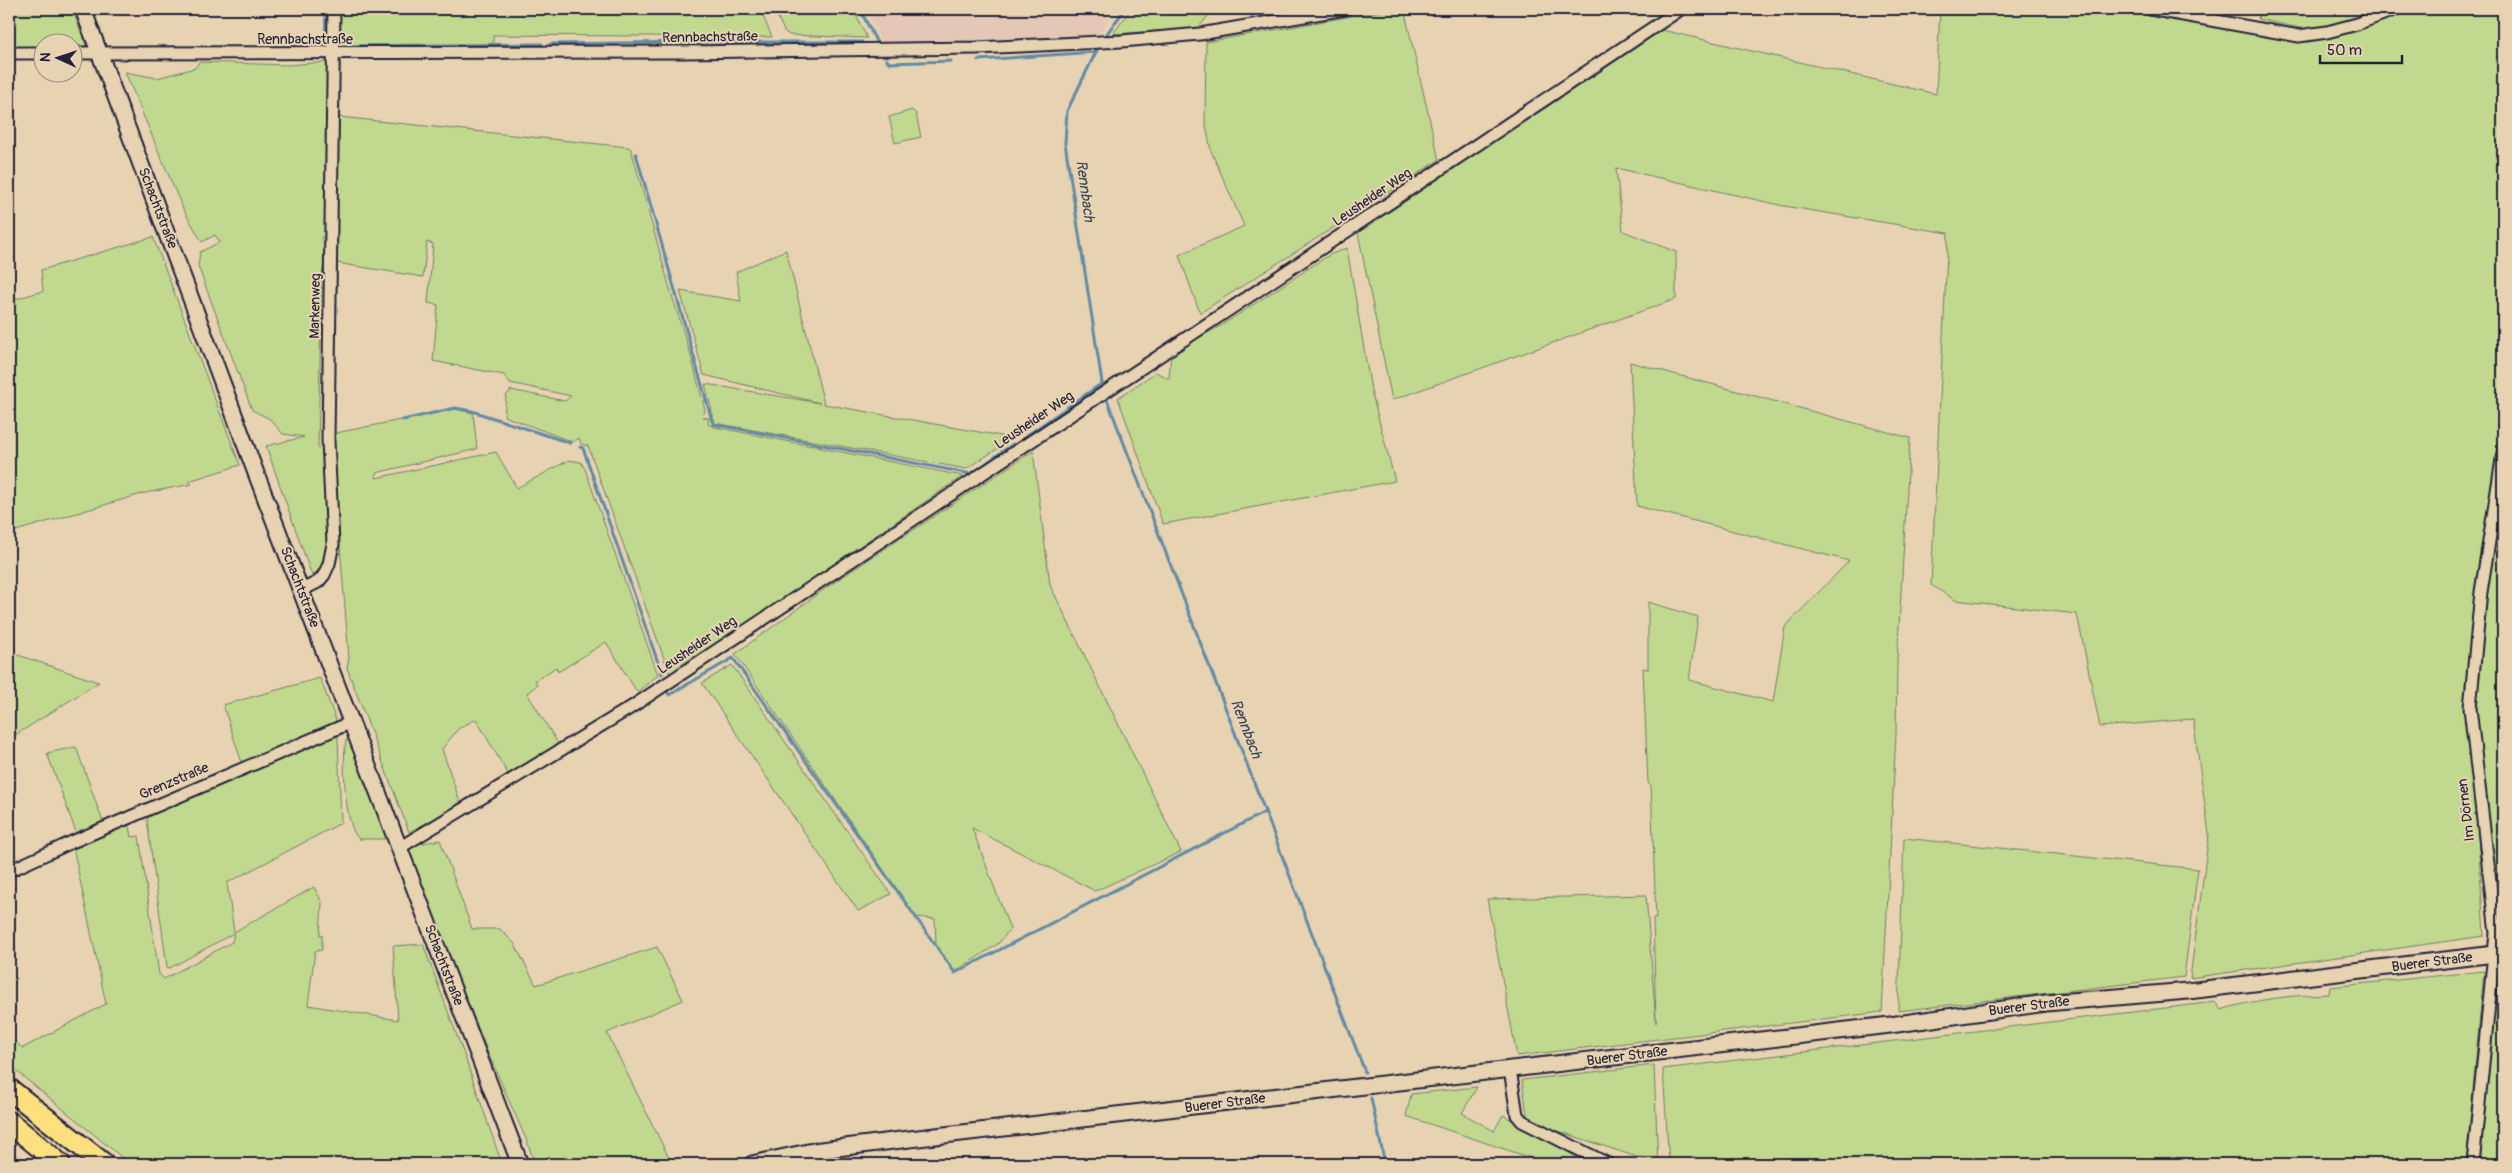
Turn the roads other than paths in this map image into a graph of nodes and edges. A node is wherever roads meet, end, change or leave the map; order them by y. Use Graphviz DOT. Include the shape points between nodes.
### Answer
graph roads {
  1 [pos="83,9"];
  2 [pos="334,9"];
  3 [pos="1345,9"];
  4 [pos="1681,9"];
  5 [pos="2150,9"];
  6 [pos="2396,9"];
  7 [pos="9,53"];
  8 [pos="32,53"];
  9 [pos="82,53"];
  10 [pos="100,53"];
  11 [pos="333,54"];
  12 [pos="2503,453"];
  13 [pos="302,590"];
  14 [pos="352,722"];
  15 [pos="399,848"];
  16 [pos="9,871"];
  17 [pos="2498,954"];
  18 [pos="1510,1070"];
  19 [pos="9,1089"];
  20 [pos="9,1122"];
  21 [pos="60,1164"];
  22 [pos="104,1164"];
  23 [pos="520,1164"];
  24 [pos="752,1164"];
  25 [pos="1608,1164"];
  26 [pos="2473,1164"];
  1 -- 10 [label="main road, Schachtstraße"];
  2 -- 11 [label="street, Markenweg"];
  3 -- 11 [label="street, Rennbachstraße" via="1200,34 999,48"];
  4 -- 15 [label="street, Leusheider Weg" via="658,690"];
  5 -- 6 [label="street" via="2299,36 2358,24"];
  7 -- 8 [label="street"];
  9 -- 10 [label="street, Rennbachstraße"];
  10 -- 11 [label="street, Rennbachstraße"];
  10 -- 13 [label="main road, Schachtstraße"];
  11 -- 13 [label="street, Markenweg" via="328,440 333,544 324,575"];
  12 -- 17 [label="street, Im Dörnen" via="2481,592 2470,708"];
  13 -- 14 [label="main road, Schachtstraße"];
  14 -- 15 [label="main road, Schachtstraße"];
  14 -- 16 [label="street, Grenzstraße"];
  15 -- 23 [label="main road, Schachtstraße"];
  17 -- 18 [label="main road, Buerer Straße" via="2188,991 2046,1003"];
  17 -- 26 [label="street, Im Dörnen"];
  18 -- 24 [label="main road, Buerer Straße" via="901,1140 813,1151"];
  18 -- 25 [label="street" via="1517,1115 1522,1121"];
  19 -- 22 [label="highway"];
  20 -- 21 [label="highway"];
}
